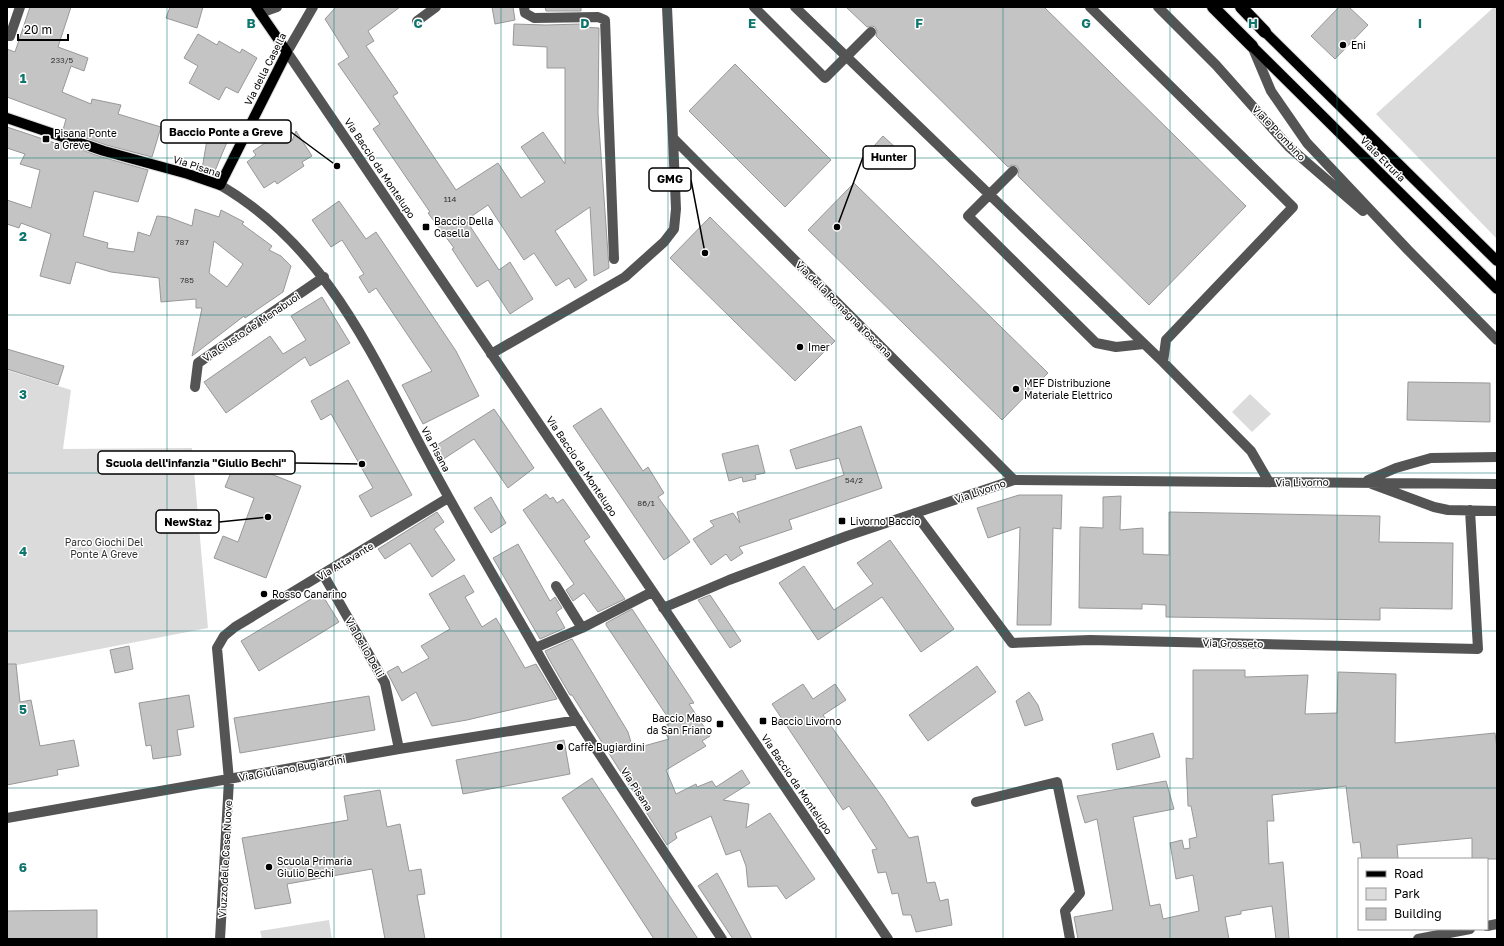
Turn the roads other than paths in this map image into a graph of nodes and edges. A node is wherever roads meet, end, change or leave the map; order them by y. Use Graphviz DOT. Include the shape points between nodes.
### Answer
graph roads {
  1 [pos="20,7"];
  2 [pos="277,7"];
  3 [pos="313,7"];
  4 [pos="436,7"];
  5 [pos="524,7"];
  6 [pos="667,7"];
  7 [pos="754,7"];
  8 [pos="795,7"];
  9 [pos="1090,7"];
  10 [pos="1158,7"];
  11 [pos="1212,7"];
  12 [pos="1241,7"];
  13 [pos="258,10"];
  14 [pos="417,20"];
  15 [pos="871,32"];
  16 [pos="1265,32"];
  17 [pos="7,36"];
  18 [pos="1252,46"];
  19 [pos="287,52"];
  20 [pos="7,118"];
  21 [pos="673,138"];
  22 [pos="1013,171"];
  23 [pos="220,185"];
  24 [pos="1408,250"];
  25 [pos="614,259"];
  26 [pos="1497,261"];
  27 [pos="324,277"];
  28 [pos="1497,289"];
  29 [pos="1497,340"];
  30 [pos="1144,344"];
  31 [pos="491,354"];
  32 [pos="1163,362"];
  33 [pos="195,387"];
  34 [pos="1497,457"];
  35 [pos="1014,480"];
  36 [pos="1269,482"];
  37 [pos="1364,482"];
  38 [pos="1497,484"];
  39 [pos="448,498"];
  40 [pos="1470,510"];
  41 [pos="1497,511"];
  42 [pos="915,513"];
  43 [pos="323,574"];
  44 [pos="556,586"];
  45 [pos="652,592"];
  46 [pos="663,608"];
  47 [pos="582,628"];
  48 [pos="535,648"];
  49 [pos="578,720"];
  50 [pos="399,749"];
  51 [pos="229,780"];
  52 [pos="976,802"];
  53 [pos="7,818"];
  54 [pos="1465,930"];
  55 [pos="220,939"];
  56 [pos="722,939"];
  57 [pos="888,939"];
  58 [pos="1070,939"];
  59 [pos="1418,939"];
  1 -- 17 [label="street" via="10,36"];
  2 -- 13 [label="street"];
  3 -- 19 [label="street, Via della Casella"];
  4 -- 14 [label="street"];
  5 -- 25 [label="street" via="525,13 534,18 598,17 604,20"];
  6 -- 21 [label="street"];
  7 -- 15 [label="street, bridge" via="825,78"];
  8 -- 30 [label="street"];
  9 -- 32 [label="street" via="1293,207 1166,340"];
  10 -- 24 [label="street, Viale Piombino" via="1216,65 1289,147"];
  11 -- 18 [label="highway"];
  12 -- 16 [label="highway"];
  13 -- 19 [label="main road, Via Baccio da Montelupo"];
  16 -- 26 [label="main road, Viale Etruria"];
  18 -- 24 [label="street, Viale Piombino" via="1271,91 1295,129"];
  18 -- 28 [label="main road, Viale Etruria"];
  19 -- 23 [label="main road, Via della Casella"];
  19 -- 31 [label="street, Via Baccio da Montelupo"];
  20 -- 23 [label="main road, Via Pisana" via="104,151"];
  21 -- 31 [label="street" via="676,208 674,228 664,242 625,276"];
  21 -- 35 [label="street, Via della Romagna Toscana"];
  22 -- 30 [label="street" via="968,216 1096,343 1116,346"];
  23 -- 27 [label="street, Via Pisana" via="268,219"];
  24 -- 29 [label="street, Viale Piombino"];
  27 -- 33 [label="street, Via Giusto de' Menabuoi" via="198,363"];
  27 -- 39 [label="street, Via Pisana" via="358,327"];
  30 -- 32 [label="street"];
  31 -- 45 [label="street, Via Baccio da Montelupo"];
  32 -- 36 [label="street" via="1252,451"];
  34 -- 37 [label="street, Via Livorno" via="1431,458 1396,468"];
  35 -- 36 [label="street, Via Livorno"];
  35 -- 42 [label="street, Via Livorno"];
  36 -- 37 [label="street, Via Livorno"];
  37 -- 38 [label="street, Via Livorno"];
  37 -- 40 [label="street, Via Livorno" via="1434,507"];
  39 -- 43 [label="street, Via Attavante"];
  39 -- 48 [label="street, Via Pisana"];
  40 -- 41 [label="street, Via Livorno"];
  40 -- 42 [label="street, Via Grosseto" via="1478,649 1090,640 1012,643"];
  42 -- 46 [label="street, Via Livorno" via="729,580"];
  43 -- 50 [label="street, Via Dello Delli" via="385,683"];
  43 -- 51 [label="street, Via Attavante" via="235,626 224,636 217,648"];
  44 -- 47 [label="street"];
  45 -- 46 [label="street, Via Baccio da Montelupo"];
  45 -- 47 [label="street"];
  46 -- 57 [label="street, Via Baccio da Montelupo"];
  47 -- 48 [label="street"];
  48 -- 49 [label="street, Via Pisana"];
  49 -- 50 [label="street, Via Giuliano Bugiardini"];
  49 -- 56 [label="street, Via Pisana"];
  50 -- 51 [label="street, Via Giuliano Bugiardini"];
  51 -- 53 [label="street, Via Giuliano Bugiardini"];
  51 -- 55 [label="street, Viuzzo delle Case Nuove"];
  52 -- 58 [label="street" via="1057,782 1080,893 1065,911"];
  54 -- 59 [label="street"];
}
